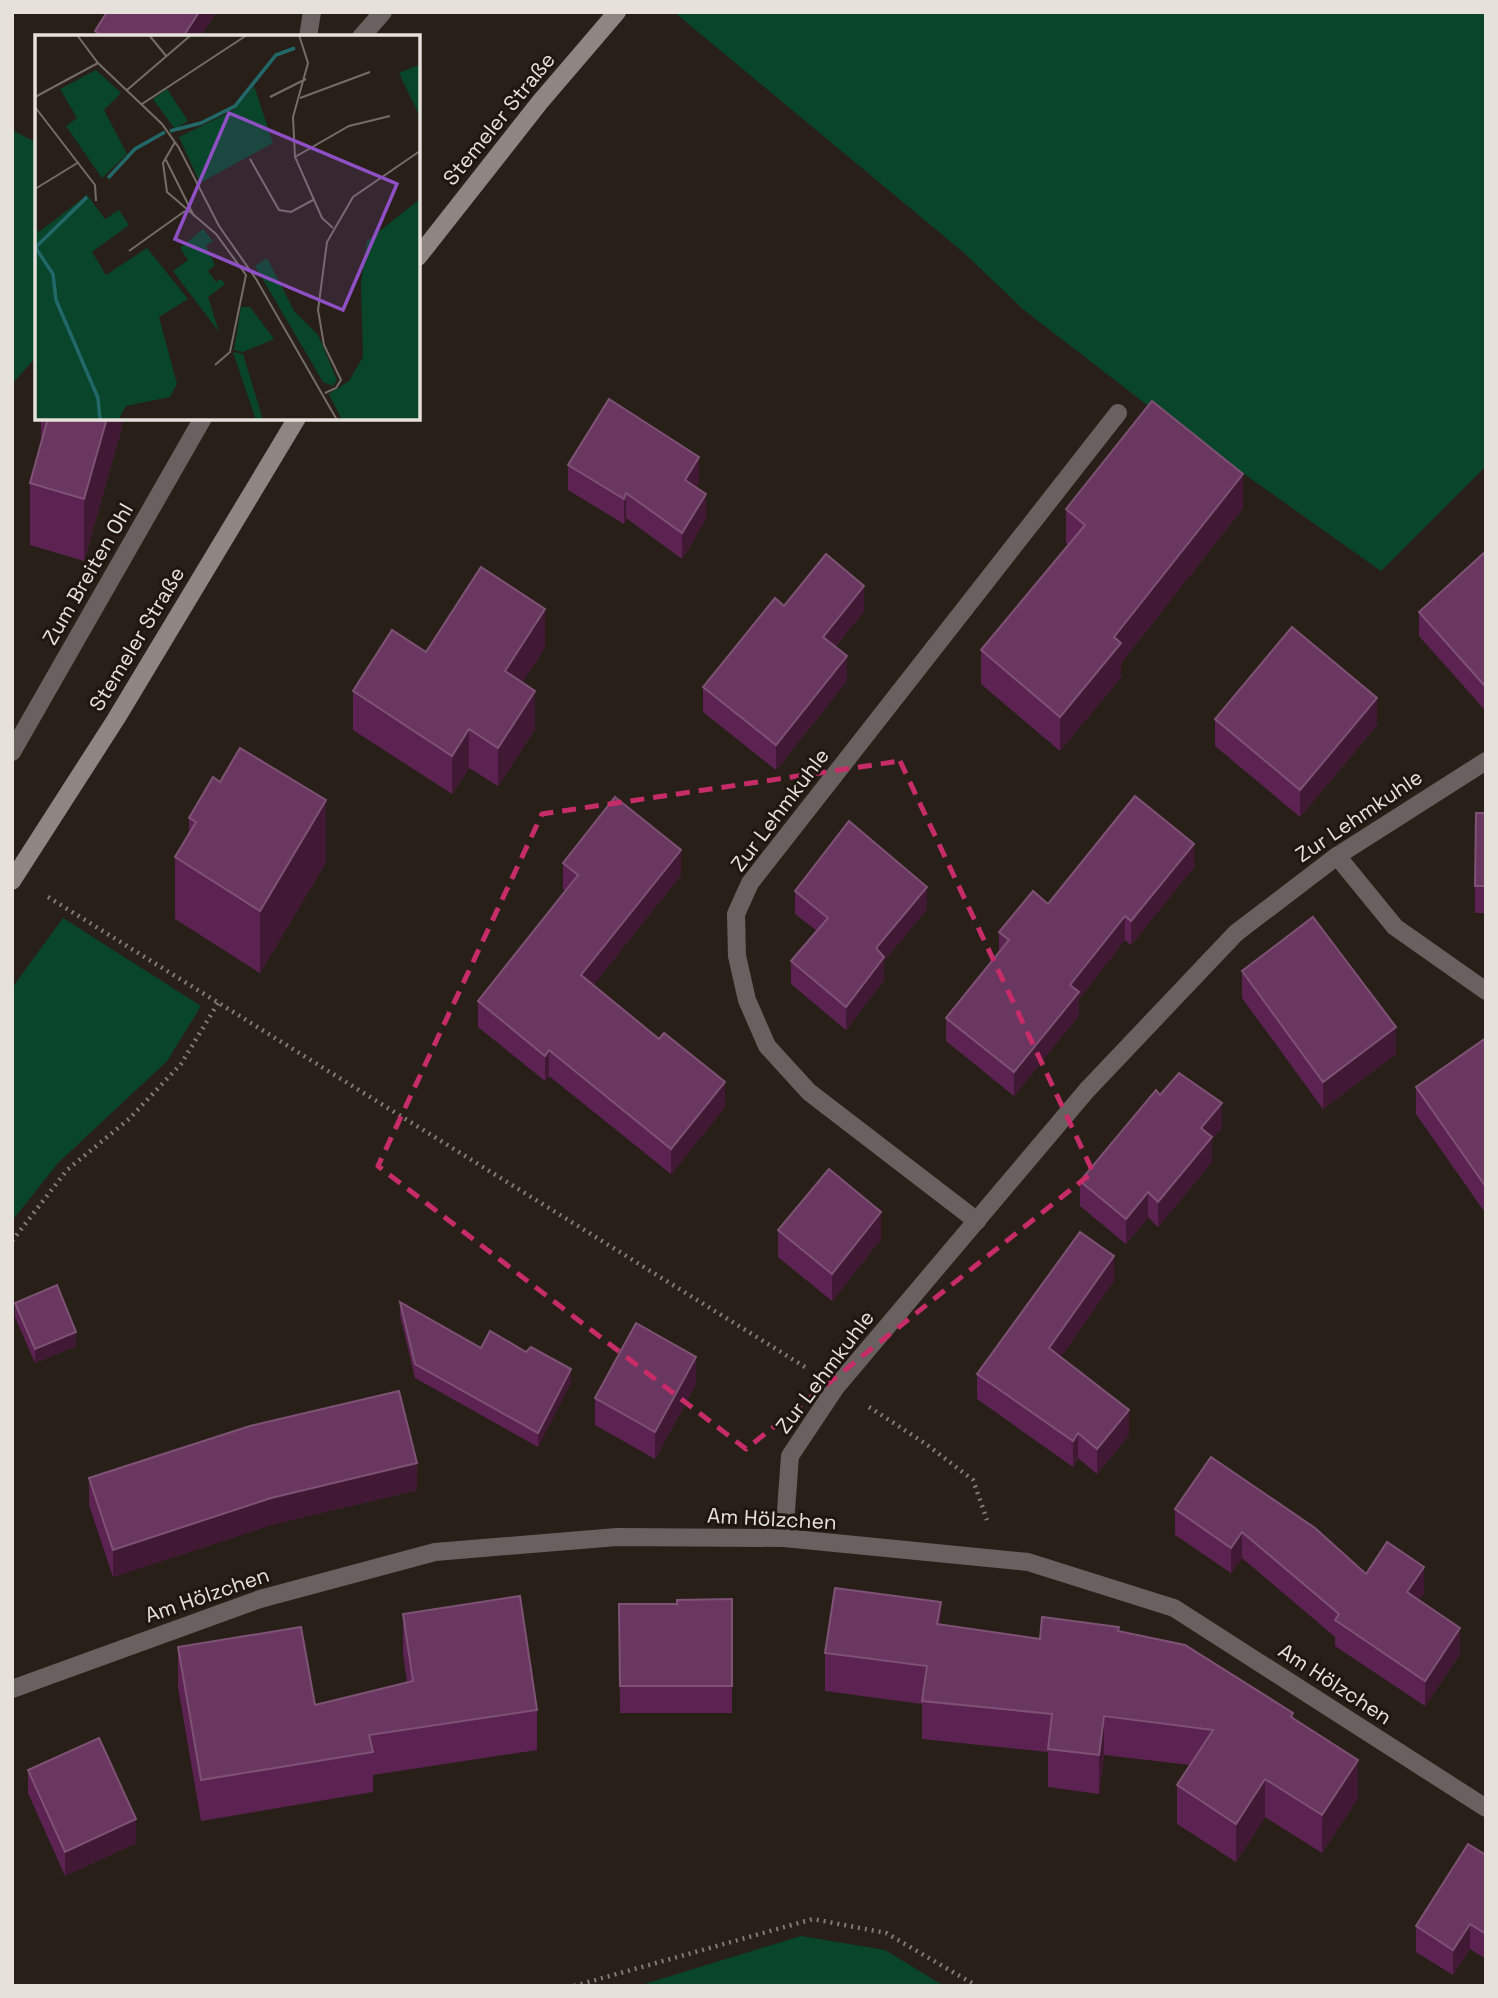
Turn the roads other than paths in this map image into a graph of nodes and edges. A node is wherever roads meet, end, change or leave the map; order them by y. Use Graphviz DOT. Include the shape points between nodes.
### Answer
graph roads {
  1 [pos="312,12"];
  2 [pos="383,12"];
  3 [pos="617,12"];
  4 [pos="308,35"];
  5 [pos="363,35"];
  6 [pos="420,254"];
  7 [pos="1118,413"];
  8 [pos="203,420"];
  9 [pos="296,420"];
  10 [pos="12,752"];
  11 [pos="1486,761"];
  12 [pos="1337,856"];
  13 [pos="14,879"];
  14 [pos="1486,991"];
  15 [pos="976,1221"];
  16 [pos="784,1538"];
  17 [pos="12,1689"];
  18 [pos="1486,1808"];
  1 -- 4 [label="street"];
  2 -- 5 [label="street"];
  3 -- 6 [label="main road, Stemeler Straße"];
  7 -- 15 [label="street, Zur Lehmkuhle" via="750,883 736,914 739,967 767,1046 808,1092"];
  8 -- 10 [label="street, Zum Breiten Ohl"];
  9 -- 13 [label="main road, Stemeler Straße"];
  11 -- 12 [label="street, Zur Lehmkuhle"];
  12 -- 14 [label="street" via="1395,927"];
  12 -- 15 [label="street, Zur Lehmkuhle" via="1236,933 1087,1090"];
  15 -- 16 [label="street, Zur Lehmkuhle" via="836,1387 790,1456"];
  16 -- 17 [label="street, Am Hölzchen" via="617,1538 435,1552 260,1599"];
  16 -- 18 [label="street, Am Hölzchen" via="1028,1562 1174,1608"];
}
